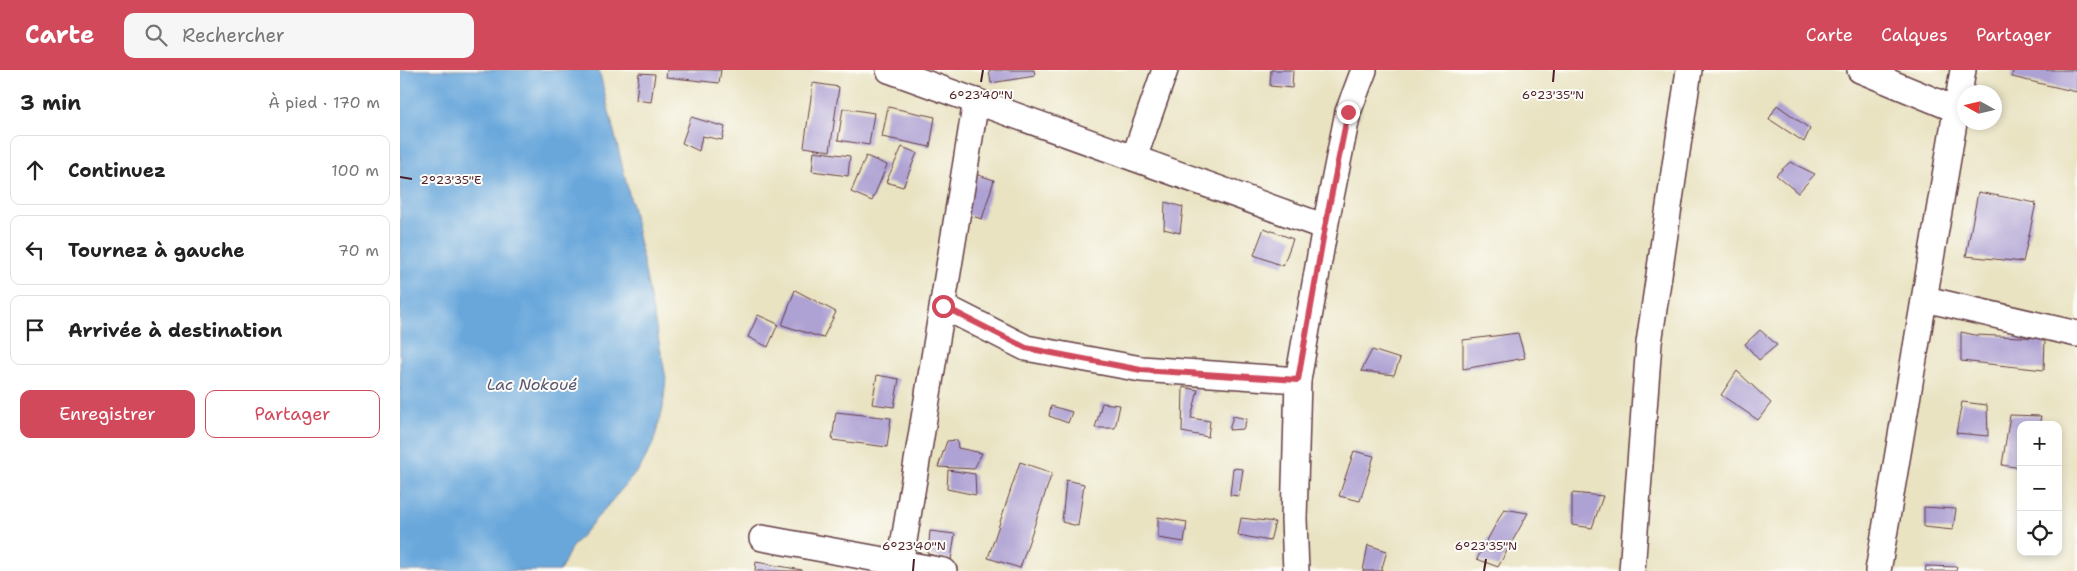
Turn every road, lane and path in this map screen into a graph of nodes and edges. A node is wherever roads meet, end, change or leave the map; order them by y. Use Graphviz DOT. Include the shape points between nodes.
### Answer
graph roads {
  1 [pos="889,70"];
  2 [pos="1165,70"];
  3 [pos="1364,70"];
  4 [pos="1689,70"];
  5 [pos="1860,70"];
  6 [pos="1963,70"];
  7 [pos="1961,85"];
  8 [pos="976,101"];
  9 [pos="1957,110"];
  10 [pos="1134,158"];
  11 [pos="1325,227"];
  12 [pos="1925,299"];
  13 [pos="943,306"];
  14 [pos="2077,334"];
  15 [pos="1298,380"];
  16 [pos="762,538"];
  17 [pos="900,567"];
  18 [pos="944,571"];
  19 [pos="1296,571"];
  20 [pos="1632,571"];
  21 [pos="1878,571"];
  1 -- 8 [label="street"];
  2 -- 10 [label="street"];
  3 -- 11 [label="street" via="1348,112"];
  4 -- 20 [label="street" via="1649,343"];
  5 -- 9 [label="street"];
  6 -- 7 [label="street"];
  8 -- 10 [label="street"];
  8 -- 13 [label="street"];
  9 -- 12 [label="street"];
  10 -- 11 [label="street"];
  11 -- 15 [label="street"];
  12 -- 14 [label="street"];
  12 -- 21 [label="street"];
  13 -- 15 [label="street" via="1026,348 1141,370"];
  13 -- 17 [label="street"];
  15 -- 19 [label="street" via="1294,519"];
  16 -- 17 [label="street"];
  17 -- 18 [label="street"];
}
